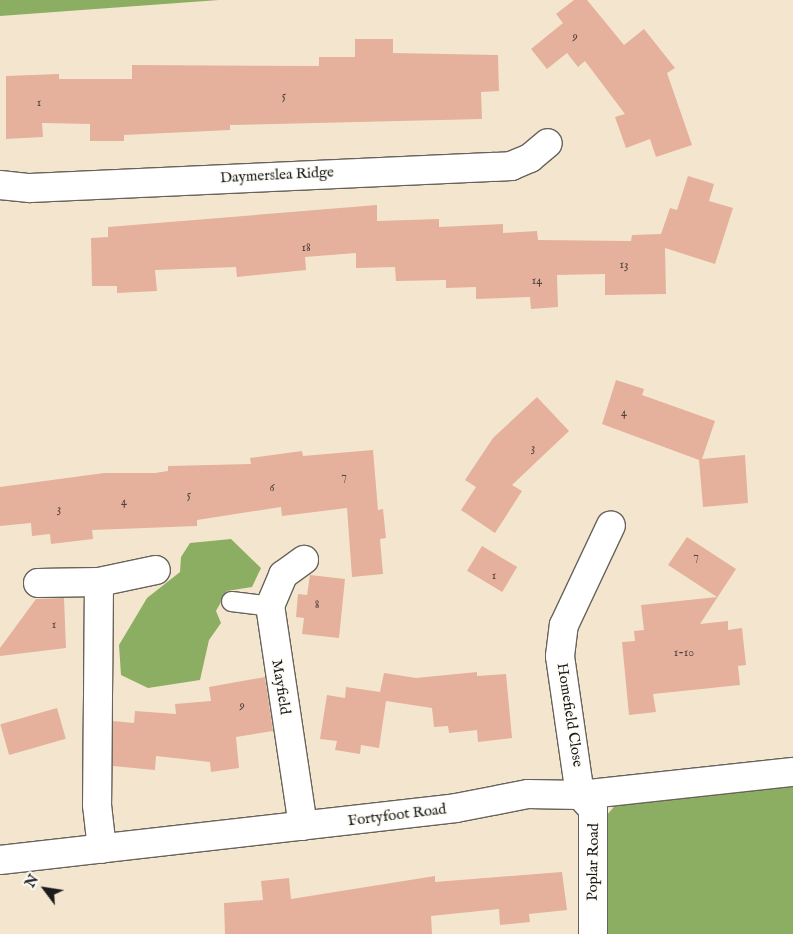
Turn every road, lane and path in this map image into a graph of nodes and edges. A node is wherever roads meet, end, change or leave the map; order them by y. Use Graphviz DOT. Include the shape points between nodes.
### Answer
graph roads {
  1 [pos="548,143"];
  2 [pos="0,185"];
  3 [pos="612,525"];
  4 [pos="304,560"];
  5 [pos="156,570"];
  6 [pos="38,582"];
  7 [pos="99,582"];
  8 [pos="231,601"];
  9 [pos="270,606"];
  10 [pos="793,772"];
  11 [pos="580,795"];
  12 [pos="302,826"];
  13 [pos="102,849"];
  14 [pos="0,860"];
  15 [pos="593,934"];
  1 -- 2 [label="street, Daymerslea Ridge" via="530,158 511,166 30,188"];
  3 -- 11 [label="street, Homefield Close" via="564,626 560,656"];
  4 -- 9 [label="street" via="283,575"];
  5 -- 7 [label="street"];
  6 -- 7 [label="street"];
  7 -- 13 [label="street" via="97,805"];
  8 -- 9 [label="lane"];
  9 -- 12 [label="street, Mayfield"];
  10 -- 11 [label="street, Fortyfoot Road"];
  11 -- 12 [label="street, Fortyfoot Road" via="528,794 456,808"];
  11 -- 15 [label="street, Poplar Road" via="593,809"];
  12 -- 13 [label="street, Fortyfoot Road"];
  13 -- 14 [label="street, Fortyfoot Road"];
}
